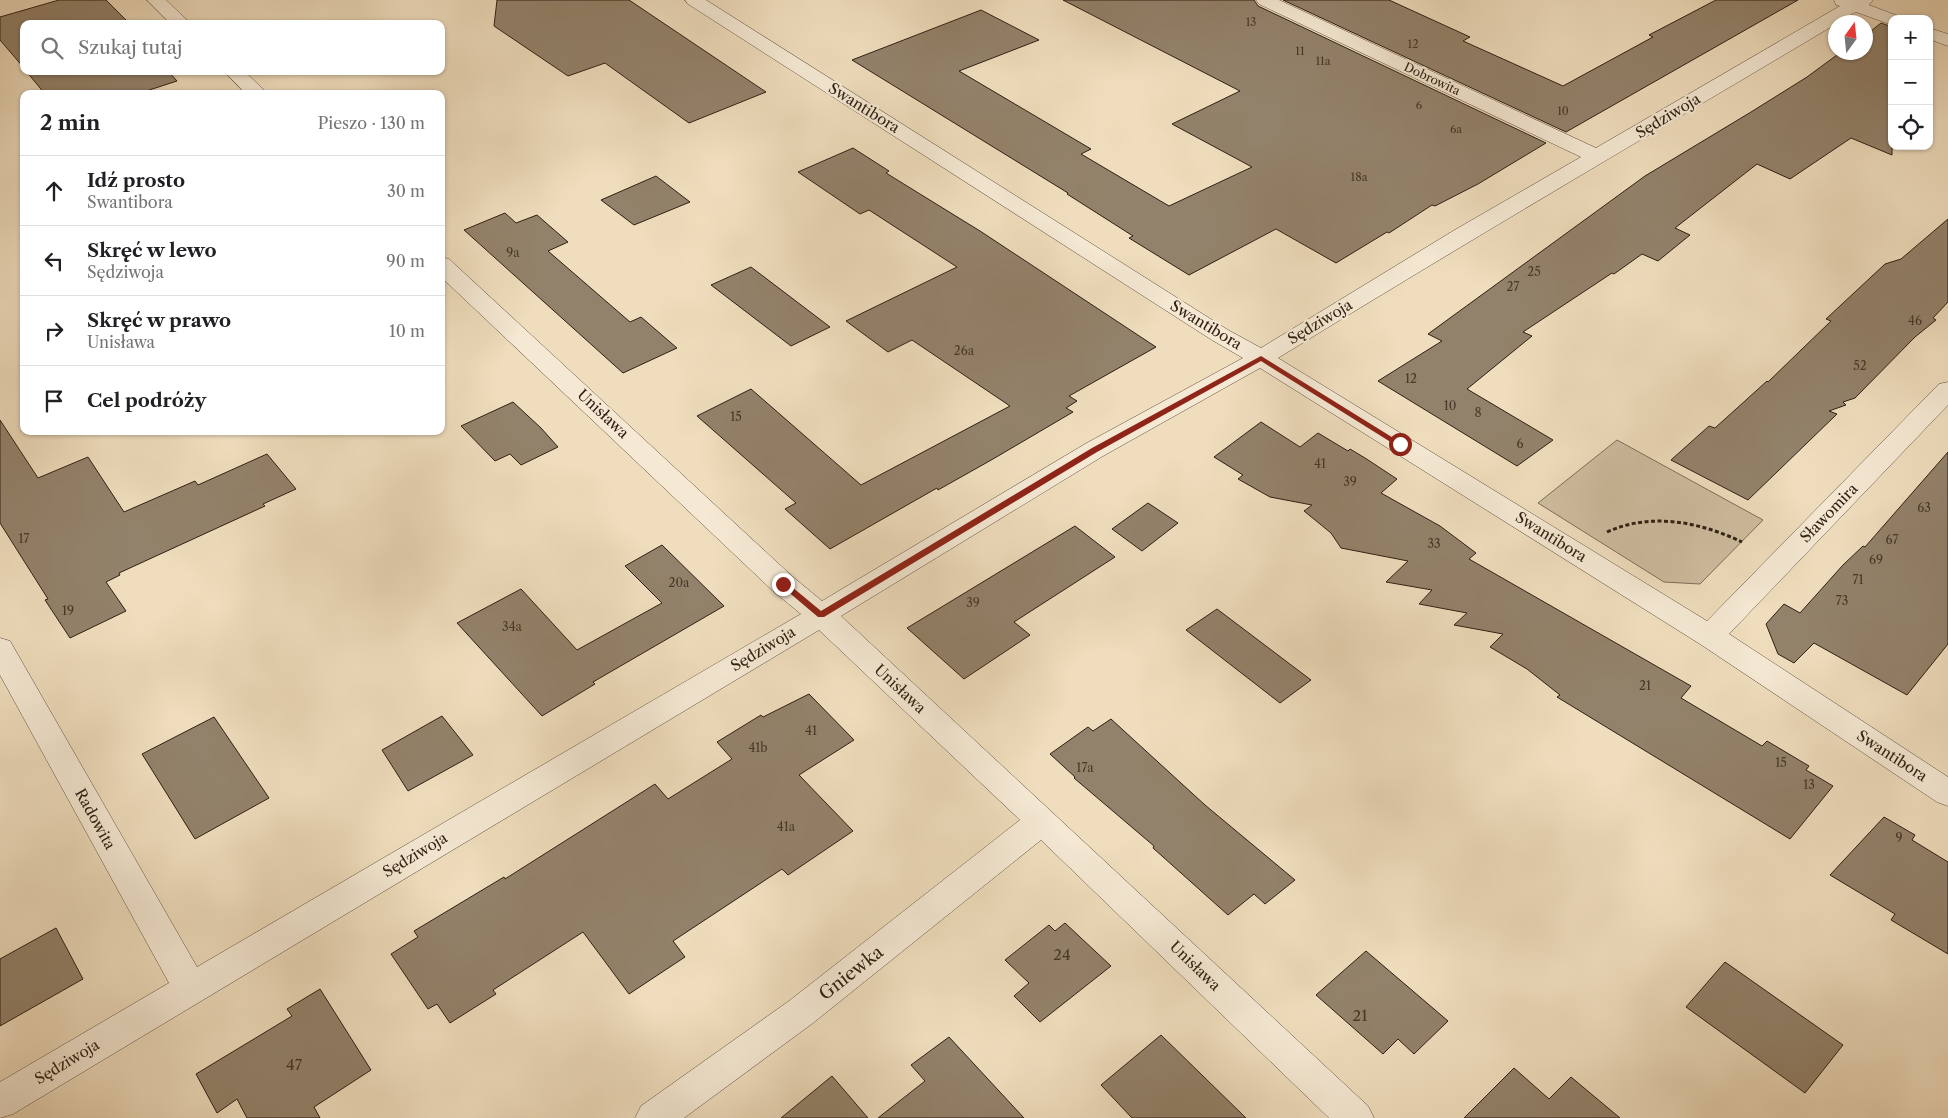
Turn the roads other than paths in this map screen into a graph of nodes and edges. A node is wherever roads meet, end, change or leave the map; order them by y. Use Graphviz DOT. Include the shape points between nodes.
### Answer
graph roads {
  1 [pos="156,0"];
  2 [pos="694,0"];
  3 [pos="1265,0"];
  4 [pos="1852,2"];
  5 [pos="1888,18"];
  6 [pos="178,20"];
  7 [pos="1933,34"];
  8 [pos="1948,40"];
  9 [pos="237,75"];
  10 [pos="254,90"];
  11 [pos="1598,158"];
  12 [pos="445,268"];
  13 [pos="1261,358"];
  14 [pos="1948,390"];
  15 [pos="821,615"];
  16 [pos="1710,636"];
  17 [pos="0,649"];
  18 [pos="1948,793"];
  19 [pos="1042,821"];
  20 [pos="190,989"];
  21 [pos="0,1102"];
  22 [pos="654,1118"];
  23 [pos="1354,1118"];
  1 -- 6 [label="street"];
  2 -- 13 [label="street, Swantibora"];
  3 -- 11 [label="street, Dobrowita"];
  4 -- 5 [label="street"];
  4 -- 11 [label="street, Sędziwoja"];
  7 -- 8 [label="street"];
  9 -- 10 [label="street"];
  11 -- 13 [label="street, Sędziwoja" via="1461,236"];
  12 -- 15 [label="street, Unisława" via="783,584"];
  13 -- 15 [label="street, Sędziwoja" via="1094,450"];
  13 -- 16 [label="street, Swantibora"];
  14 -- 16 [label="street, Sławomira"];
  15 -- 19 [label="street, Unisława"];
  15 -- 20 [label="street, Sędziwoja"];
  16 -- 18 [label="street, Swantibora"];
  17 -- 20 [label="street, Radowita"];
  19 -- 22 [label="street, Gniewka" via="801,1012"];
  19 -- 23 [label="street, Unisława"];
  20 -- 21 [label="street, Sędziwoja"];
}
